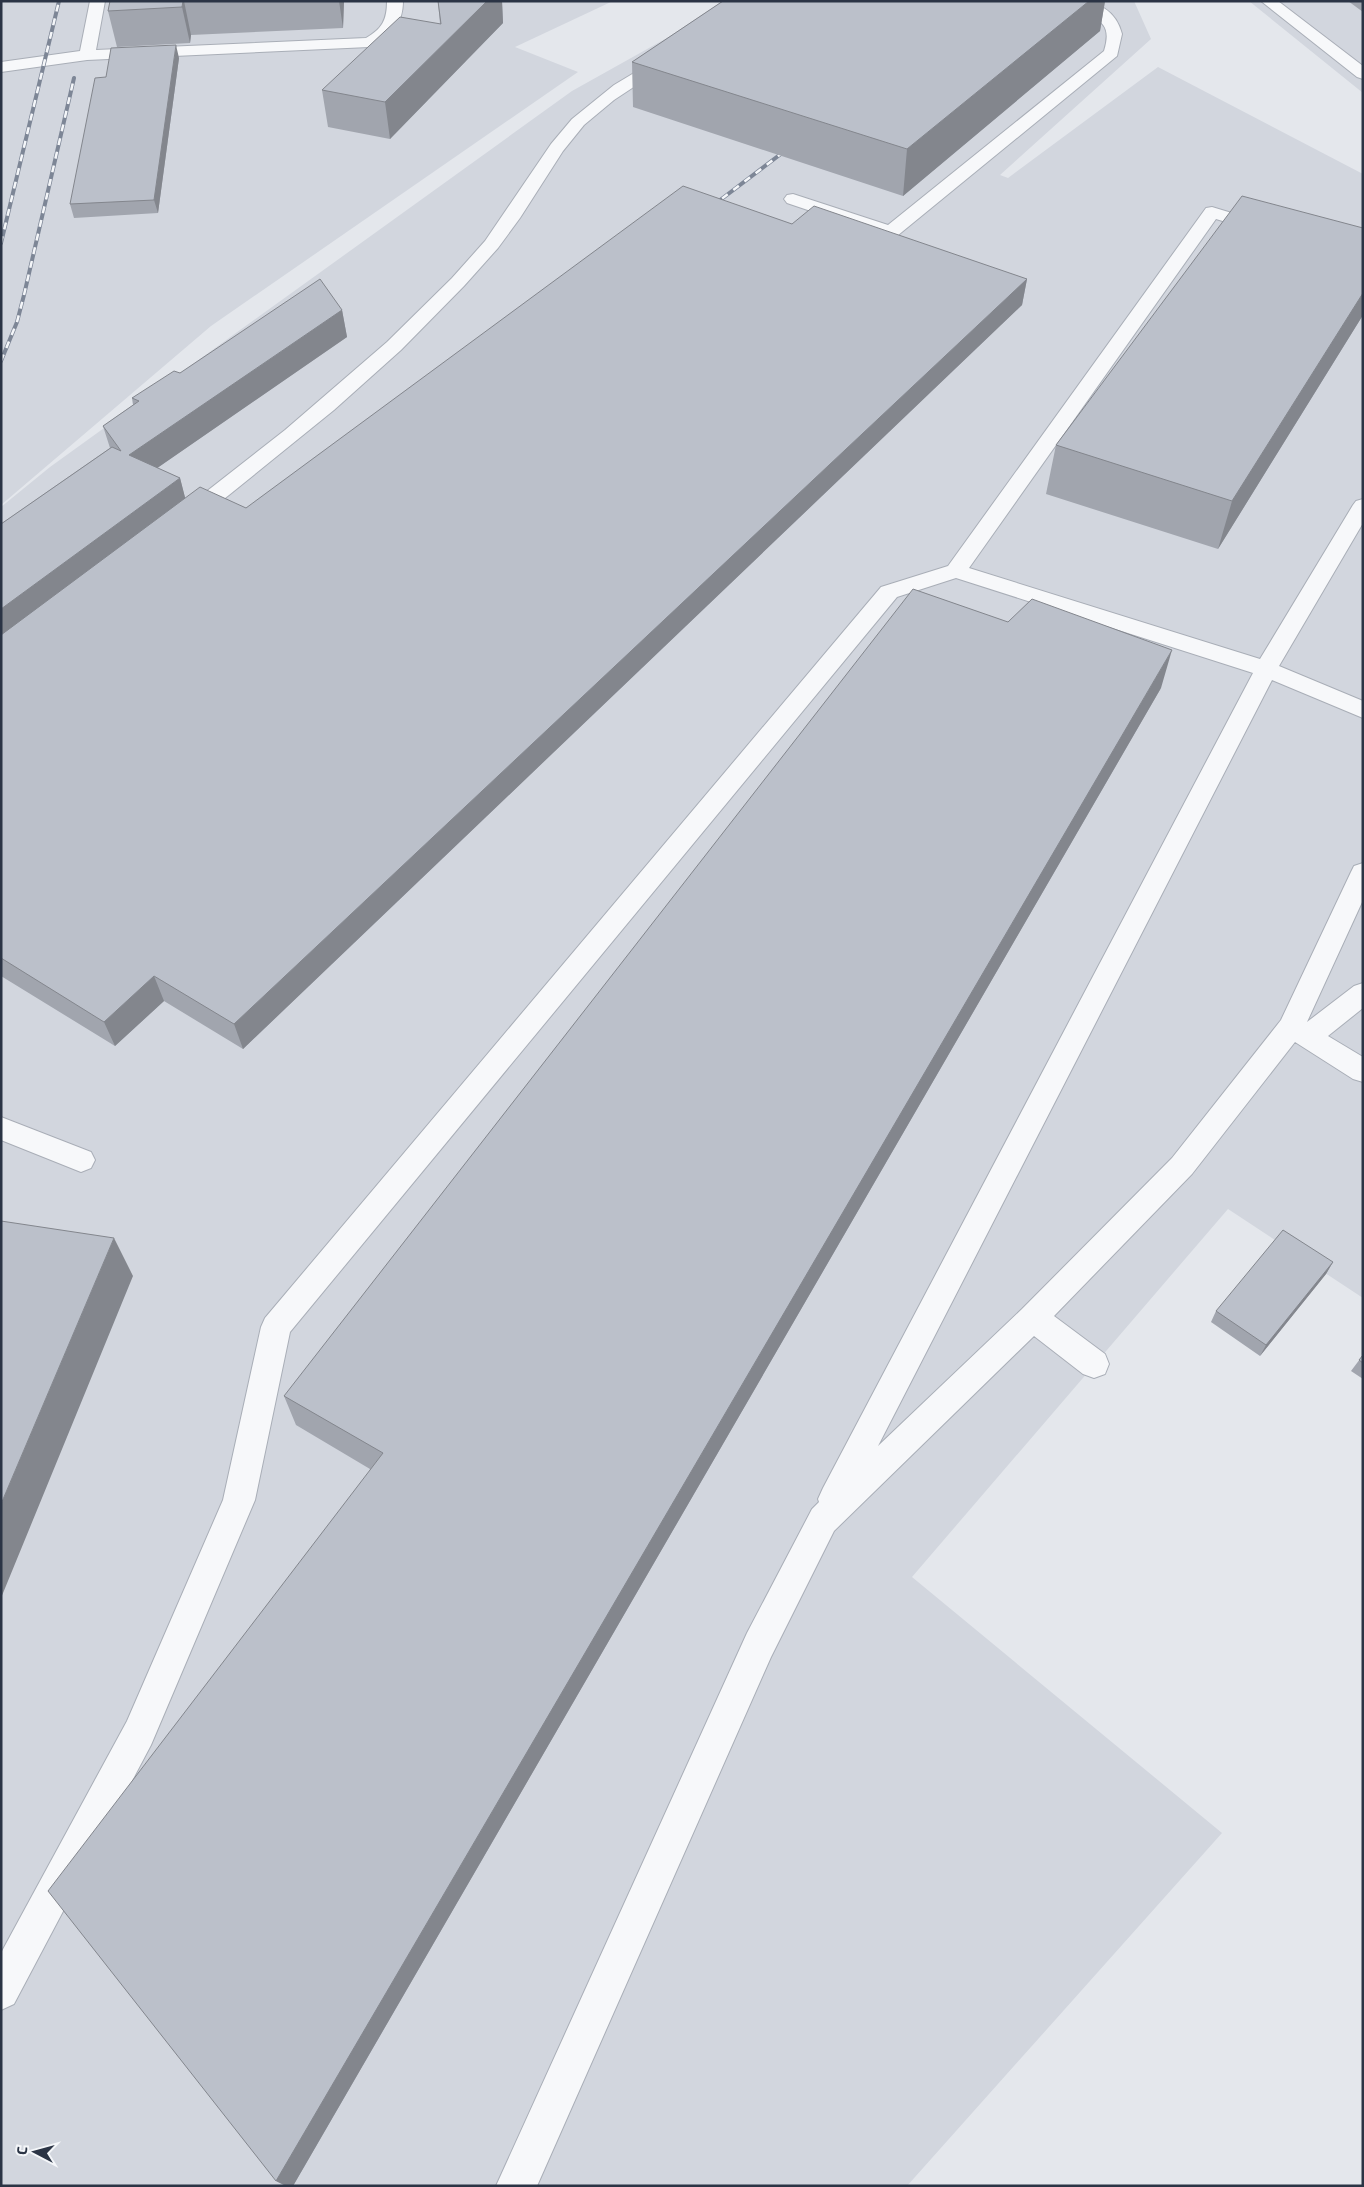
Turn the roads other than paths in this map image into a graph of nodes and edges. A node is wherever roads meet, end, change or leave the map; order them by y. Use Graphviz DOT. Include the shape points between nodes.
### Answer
graph roads {
  1 [pos="98,1"];
  2 [pos="395,1"];
  3 [pos="1082,1"];
  4 [pos="1268,1"];
  5 [pos="682,48"];
  6 [pos="87,55"];
  7 [pos="1,68"];
  8 [pos="1363,74"];
  9 [pos="793,198"];
  10 [pos="1287,237"];
  11 [pos="1363,505"];
  12 [pos="174,527"];
  13 [pos="956,571"];
  14 [pos="1266,669"];
  15 [pos="1363,710"];
  16 [pos="1363,872"];
  17 [pos="1363,993"];
  18 [pos="1300,1031"];
  19 [pos="1363,1071"];
  20 [pos="1,1128"];
  21 [pos="82,1160"];
  22 [pos="1033,1318"];
  23 [pos="1094,1364"];
  24 [pos="823,1520"];
  25 [pos="1,1991"];
  26 [pos="516,2186"];
  1 -- 6 [label="lane"];
  2 -- 6 [label="lane" via="396,12 391,26 384,35 369,42"];
  3 -- 9 [label="lane" via="1113,26 1117,39 1111,53 891,232"];
  4 -- 8 [label="lane"];
  5 -- 12 [label="lane" via="609,96 578,122 555,150 503,230 459,282 408,334 350,388 268,456"];
  6 -- 7 [label="lane"];
  10 -- 13 [label="lane" via="1212,212"];
  11 -- 14 [label="lane"];
  13 -- 14 [label="lane"];
  13 -- 25 [label="lane" via="889,592 276,1327 239,1500 139,1733"];
  14 -- 15 [label="lane"];
  14 -- 24 [label="lane"];
  16 -- 18 [label="lane"];
  17 -- 18 [label="lane"];
  18 -- 19 [label="lane"];
  18 -- 22 [label="lane" via="1182,1166"];
  20 -- 21 [label="lane"];
  22 -- 23 [label="lane"];
  22 -- 24 [label="lane"];
  24 -- 26 [label="lane" via="760,1645"];
}
